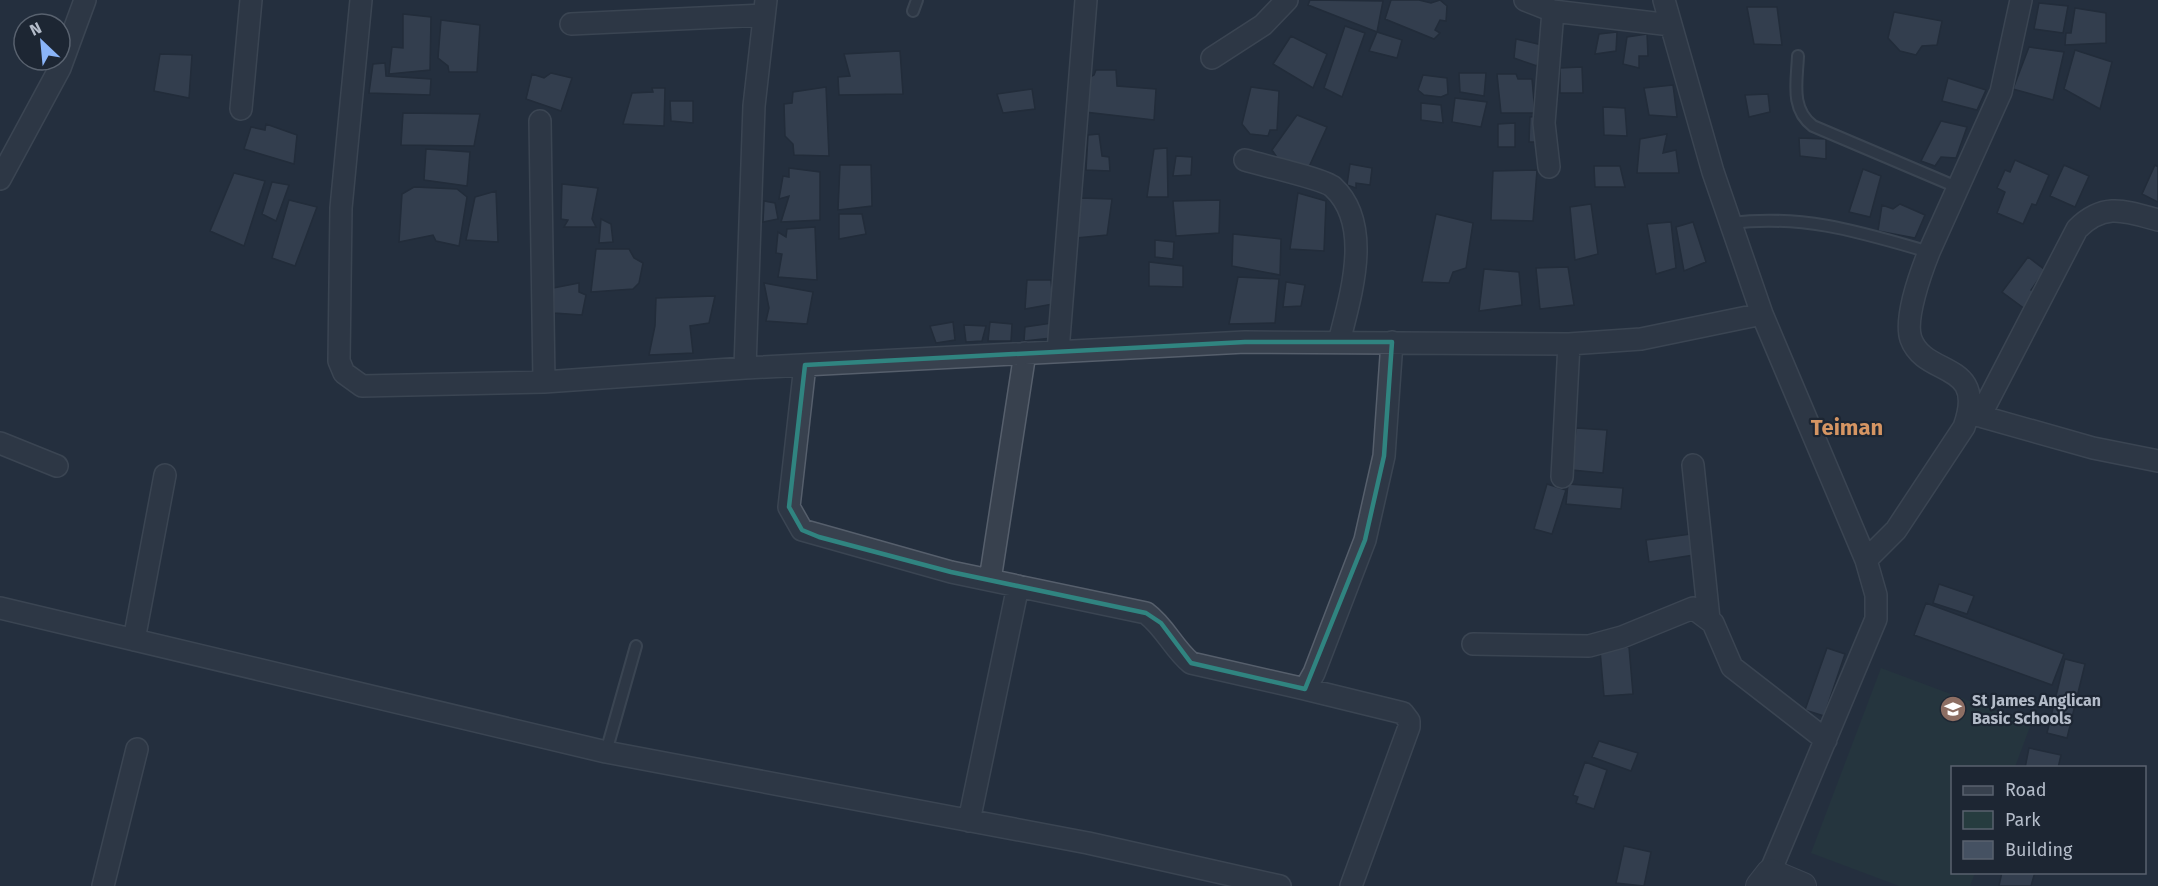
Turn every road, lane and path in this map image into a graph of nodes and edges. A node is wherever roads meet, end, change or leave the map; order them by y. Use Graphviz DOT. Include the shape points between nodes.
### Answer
graph roads {
  1 [pos="85,0"];
  2 [pos="250,0"];
  3 [pos="362,0"];
  4 [pos="917,0"];
  5 [pos="1086,0"];
  6 [pos="1287,0"];
  7 [pos="1525,0"];
  8 [pos="1664,0"];
  9 [pos="2021,0"];
  10 [pos="765,8"];
  11 [pos="914,11"];
  12 [pos="1553,11"];
  13 [pos="571,24"];
  14 [pos="1671,25"];
  15 [pos="1798,56"];
  16 [pos="1212,58"];
  17 [pos="241,109"];
  18 [pos="540,121"];
  19 [pos="1245,160"];
  20 [pos="1549,167"];
  21 [pos="0,179"];
  22 [pos="1959,188"];
  23 [pos="2158,220"];
  24 [pos="1731,223"];
  25 [pos="1929,252"];
  26 [pos="1762,314"];
  27 [pos="1339,342"];
  28 [pos="1392,342"];
  29 [pos="1569,344"];
  30 [pos="1058,351"];
  31 [pos="1025,353"];
  32 [pos="805,365"];
  33 [pos="745,368"];
  34 [pos="544,382"];
  35 [pos="1975,414"];
  36 [pos="0,443"];
  37 [pos="2158,461"];
  38 [pos="1692,465"];
  39 [pos="57,466"];
  40 [pos="165,475"];
  41 [pos="1562,477"];
  42 [pos="1866,560"];
  43 [pos="990,580"];
  44 [pos="1018,586"];
  45 [pos="0,608"];
  46 [pos="1709,619"];
  47 [pos="134,640"];
  48 [pos="1473,644"];
  49 [pos="636,646"];
  50 [pos="1305,689"];
  51 [pos="1826,740"];
  52 [pos="138,749"];
  53 [pos="606,752"];
  54 [pos="969,821"];
  55 [pos="1765,879"];
  56 [pos="103,886"];
  57 [pos="1280,886"];
  58 [pos="1351,886"];
  59 [pos="1803,886"];
  1 -- 21 [label="street" via="60,68"];
  2 -- 17 [label="street"];
  3 -- 34 [label="street" via="341,208 339,362 344,374 362,386"];
  4 -- 11 [label="lane"];
  5 -- 30 [label="street"];
  6 -- 16 [label="street" via="1263,25"];
  7 -- 12 [label="street"];
  8 -- 14 [label="street"];
  9 -- 22 [label="street" via="2001,92"];
  10 -- 13 [label="street"];
  10 -- 33 [label="street" via="754,106"];
  12 -- 14 [label="street"];
  12 -- 20 [label="street" via="1544,123"];
  14 -- 24 [label="street"];
  15 -- 22 [label="lane" via="1796,92 1803,118 1813,126"];
  18 -- 34 [label="street"];
  19 -- 27 [label="street" via="1332,186 1349,210 1356,275"];
  22 -- 25 [label="street"];
  23 -- 35 [label="street" via="2120,210 2089,217 2077,229"];
  24 -- 25 [label="lane" via="1783,220 1845,227"];
  24 -- 26 [label="street"];
  25 -- 35 [label="street" via="1919,278 1909,327 1911,338 1917,349 1965,383"];
  26 -- 29 [label="street" via="1641,339"];
  26 -- 42 [label="street"];
  27 -- 28 [label="street"];
  27 -- 30 [label="street" via="1245,342"];
  28 -- 29 [label="street"];
  28 -- 50 [label="street" via="1384,456 1365,540"];
  29 -- 41 [label="street"];
  30 -- 31 [label="street"];
  31 -- 32 [label="street"];
  31 -- 43 [label="street"];
  32 -- 33 [label="street"];
  32 -- 43 [label="street" via="789,507 802,530"];
  33 -- 34 [label="street"];
  35 -- 37 [label="street" via="2093,448"];
  35 -- 42 [label="street" via="1896,530"];
  36 -- 39 [label="street"];
  38 -- 46 [label="street"];
  40 -- 47 [label="street"];
  42 -- 51 [label="street" via="1876,595 1876,619"];
  43 -- 44 [label="street"];
  44 -- 50 [label="street" via="1146,613 1161,623 1180,654 1191,663"];
  44 -- 54 [label="street"];
  45 -- 47 [label="street"];
  46 -- 48 [label="street" via="1693,608 1622,637 1588,646"];
  46 -- 51 [label="street" via="1732,667"];
  47 -- 53 [label="street"];
  49 -- 53 [label="lane"];
  50 -- 58 [label="street" via="1403,713 1409,721"];
  51 -- 55 [label="street"];
  52 -- 56 [label="street"];
  53 -- 54 [label="street"];
  54 -- 57 [label="street"];
  55 -- 59 [label="street"];
}
